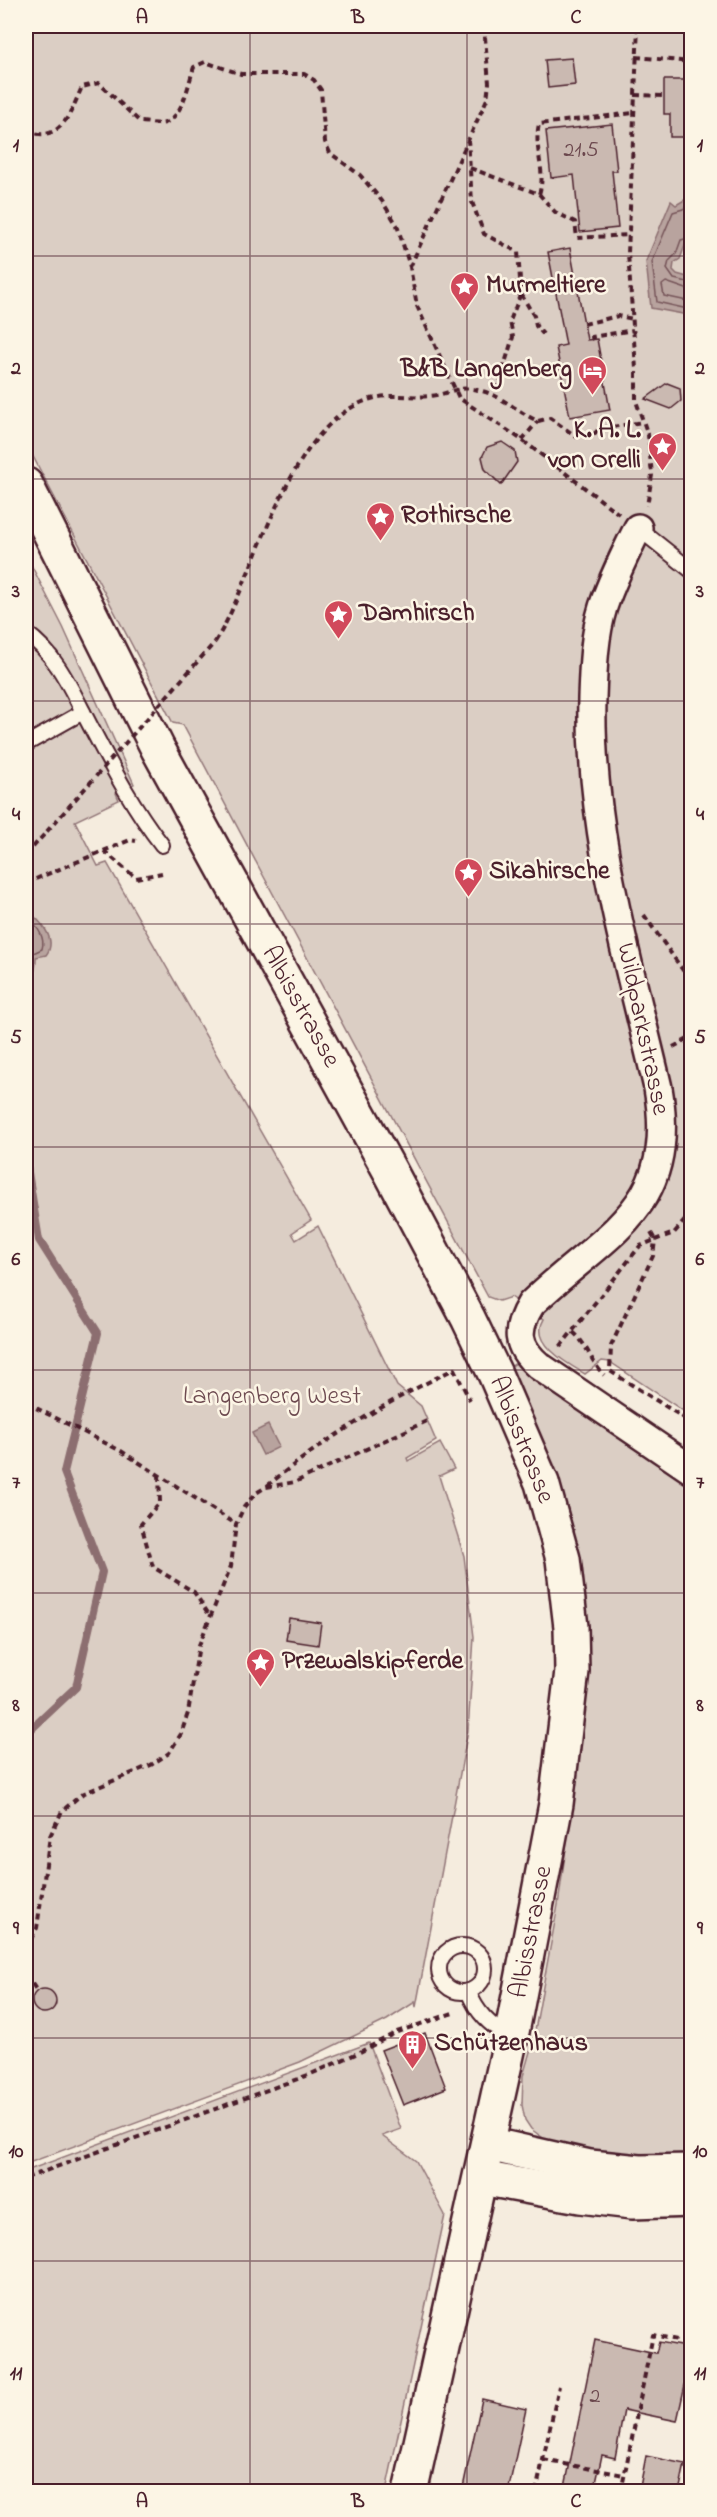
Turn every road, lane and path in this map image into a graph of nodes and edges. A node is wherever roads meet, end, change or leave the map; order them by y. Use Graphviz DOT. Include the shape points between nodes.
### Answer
graph roads {
  1 [pos="484,26"];
  2 [pos="638,26"];
  3 [pos="636,57"];
  4 [pos="692,62"];
  5 [pos="635,95"];
  6 [pos="664,96"];
  7 [pos="634,113"];
  8 [pos="26,131"];
  9 [pos="468,139"];
  10 [pos="470,168"];
  11 [pos="539,194"];
  12 [pos="628,235"];
  13 [pos="410,267"];
  14 [pos="521,293"];
  15 [pos="633,319"];
  16 [pos="584,324"];
  17 [pos="633,330"];
  18 [pos="543,334"];
  19 [pos="593,340"];
  20 [pos="454,388"];
  21 [pos="495,396"];
  22 [pos="538,421"];
  23 [pos="643,422"];
  24 [pos="522,440"];
  25 [pos="26,485"];
  26 [pos="638,528"];
  27 [pos="692,571"];
  28 [pos="26,633"];
  29 [pos="83,712"];
  30 [pos="26,744"];
  31 [pos="162,845"];
  32 [pos="104,851"];
  33 [pos="26,855"];
  34 [pos="162,873"];
  35 [pos="26,883"];
  36 [pos="642,911"];
  37 [pos="692,987"];
  38 [pos="636,1208"];
  39 [pos="692,1212"];
  40 [pos="655,1240"];
  41 [pos="573,1332"];
  42 [pos="560,1347"];
  43 [pos="604,1375"];
  44 [pos="478,1396"];
  45 [pos="470,1400"];
  46 [pos="463,1404"];
  47 [pos="26,1407"];
  48 [pos="429,1420"];
  49 [pos="692,1424"];
  50 [pos="692,1470"];
  51 [pos="159,1474"];
  52 [pos="266,1487"];
  53 [pos="236,1524"];
  54 [pos="211,1616"];
  55 [pos="26,1947"];
  56 [pos="26,1975"];
  57 [pos="37,1991"];
  58 [pos="468,1991"];
  59 [pos="474,2006"];
  60 [pos="511,2037"];
  61 [pos="488,2144"];
  62 [pos="692,2171"];
  63 [pos="26,2178"];
  64 [pos="481,2178"];
  65 [pos="692,2200"];
  66 [pos="692,2343"];
  67 [pos="559,2386"];
  68 [pos="543,2460"];
  69 [pos="624,2475"];
  70 [pos="410,2492"];
  71 [pos="536,2492"];
  72 [pos="621,2492"];
  1 -- 9 [label="path" via="487,99"];
  2 -- 3 [label="path"];
  3 -- 4 [label="path"];
  3 -- 5 [label="path"];
  5 -- 6 [label="path"];
  5 -- 7 [label="path"];
  7 -- 11 [label="path" via="539,124 536,138 543,183"];
  7 -- 12 [label="path"];
  8 -- 13 [label="path" via="45,134 55,130 64,123 82,87 91,84 99,83 140,122 164,123 176,114 194,68 205,62 241,74 304,74 321,90 325,142 330,153 360,175 382,201 397,225"];
  9 -- 10 [label="path"];
  9 -- 13 [label="path"];
  10 -- 11 [label="path"];
  10 -- 14 [label="path" via="472,202 484,234 518,252"];
  11 -- 12 [label="path" via="555,212 575,222 577,238"];
  12 -- 15 [label="path"];
  13 -- 20 [label="path" via="417,306"];
  14 -- 18 [label="path"];
  14 -- 21 [label="path" via="510,321 513,337"];
  15 -- 16 [label="path" via="618,316"];
  15 -- 17 [label="path"];
  17 -- 19 [label="path" via="592,337"];
  17 -- 23 [label="path" via="636,401"];
  20 -- 21 [label="path" via="463,386"];
  20 -- 24 [label="path" via="459,398"];
  20 -- 33 [label="path, bridge" via="430,396 389,394 368,400 347,411 318,435 282,495 215,642"];
  21 -- 22 [label="path"];
  22 -- 23 [label="path" via="550,418 577,437 591,437 598,429"];
  22 -- 24 [label="path"];
  23 -- 26 [label="path" via="652,475 648,506"];
  24 -- 26 [label="path"];
  25 -- 60 [label="main road, Albisstrasse" via="158,749 468,1318 542,1483 569,1594 572,1660 556,1804"];
  26 -- 27 [label="lane"];
  26 -- 38 [label="street, Wildparkstrasse" via="602,609 593,665 591,718 603,848 662,1110 659,1161"];
  28 -- 29 [label="lane" via="58,665"];
  29 -- 30 [label="lane"];
  29 -- 31 [label="lane" via="139,816"];
  31 -- 32 [label="path" via="130,840"];
  32 -- 34 [label="path" via="136,878"];
  32 -- 35 [label="path"];
  36 -- 37 [label="path"];
  38 -- 40 [label="path"];
  38 -- 50 [label="street, Wildparkstrasse" via="531,1305 523,1317 520,1337 527,1356 539,1366"];
  39 -- 40 [label="path" via="674,1233"];
  40 -- 41 [label="path" via="640,1246"];
  40 -- 49 [label="path" via="653,1256 611,1347 610,1371"];
  41 -- 42 [label="path"];
  41 -- 43 [label="path"];
  44 -- 45 [label="path"];
  45 -- 46 [label="path"];
  45 -- 52 [label="path" via="454,1368 405,1393"];
  47 -- 51 [label="path" via="34,1407"];
  48 -- 52 [label="path" via="295,1482"];
  51 -- 53 [label="path"];
  51 -- 54 [label="path" via="160,1502 141,1524 153,1567 194,1592"];
  52 -- 53 [label="path" via="244,1507"];
  53 -- 54 [label="path" via="231,1566"];
  54 -- 55 [label="path" via="199,1645 189,1713 169,1753 151,1765 82,1794 62,1811 50,1836 38,1928"];
  56 -- 57 [label="path"];
  58 -- 59 [label="lane"];
  59 -- 60 [label="lane" via="490,2026"];
  59 -- 63 [label="path" via="397,2032 311,2074"];
  60 -- 61 [label="main road, Albisstrasse"];
  61 -- 62 [label="main road" via="590,2167 640,2172"];
  61 -- 64 [label="main road, Albisstrasse"];
  64 -- 65 [label="main road" via="632,2202"];
  64 -- 70 [label="main road, Albisstrasse"];
  66 -- 69 [label="path" via="653,2335"];
  67 -- 68 [label="path"];
  68 -- 69 [label="path"];
  68 -- 71 [label="path"];
  69 -- 72 [label="path"];
}
